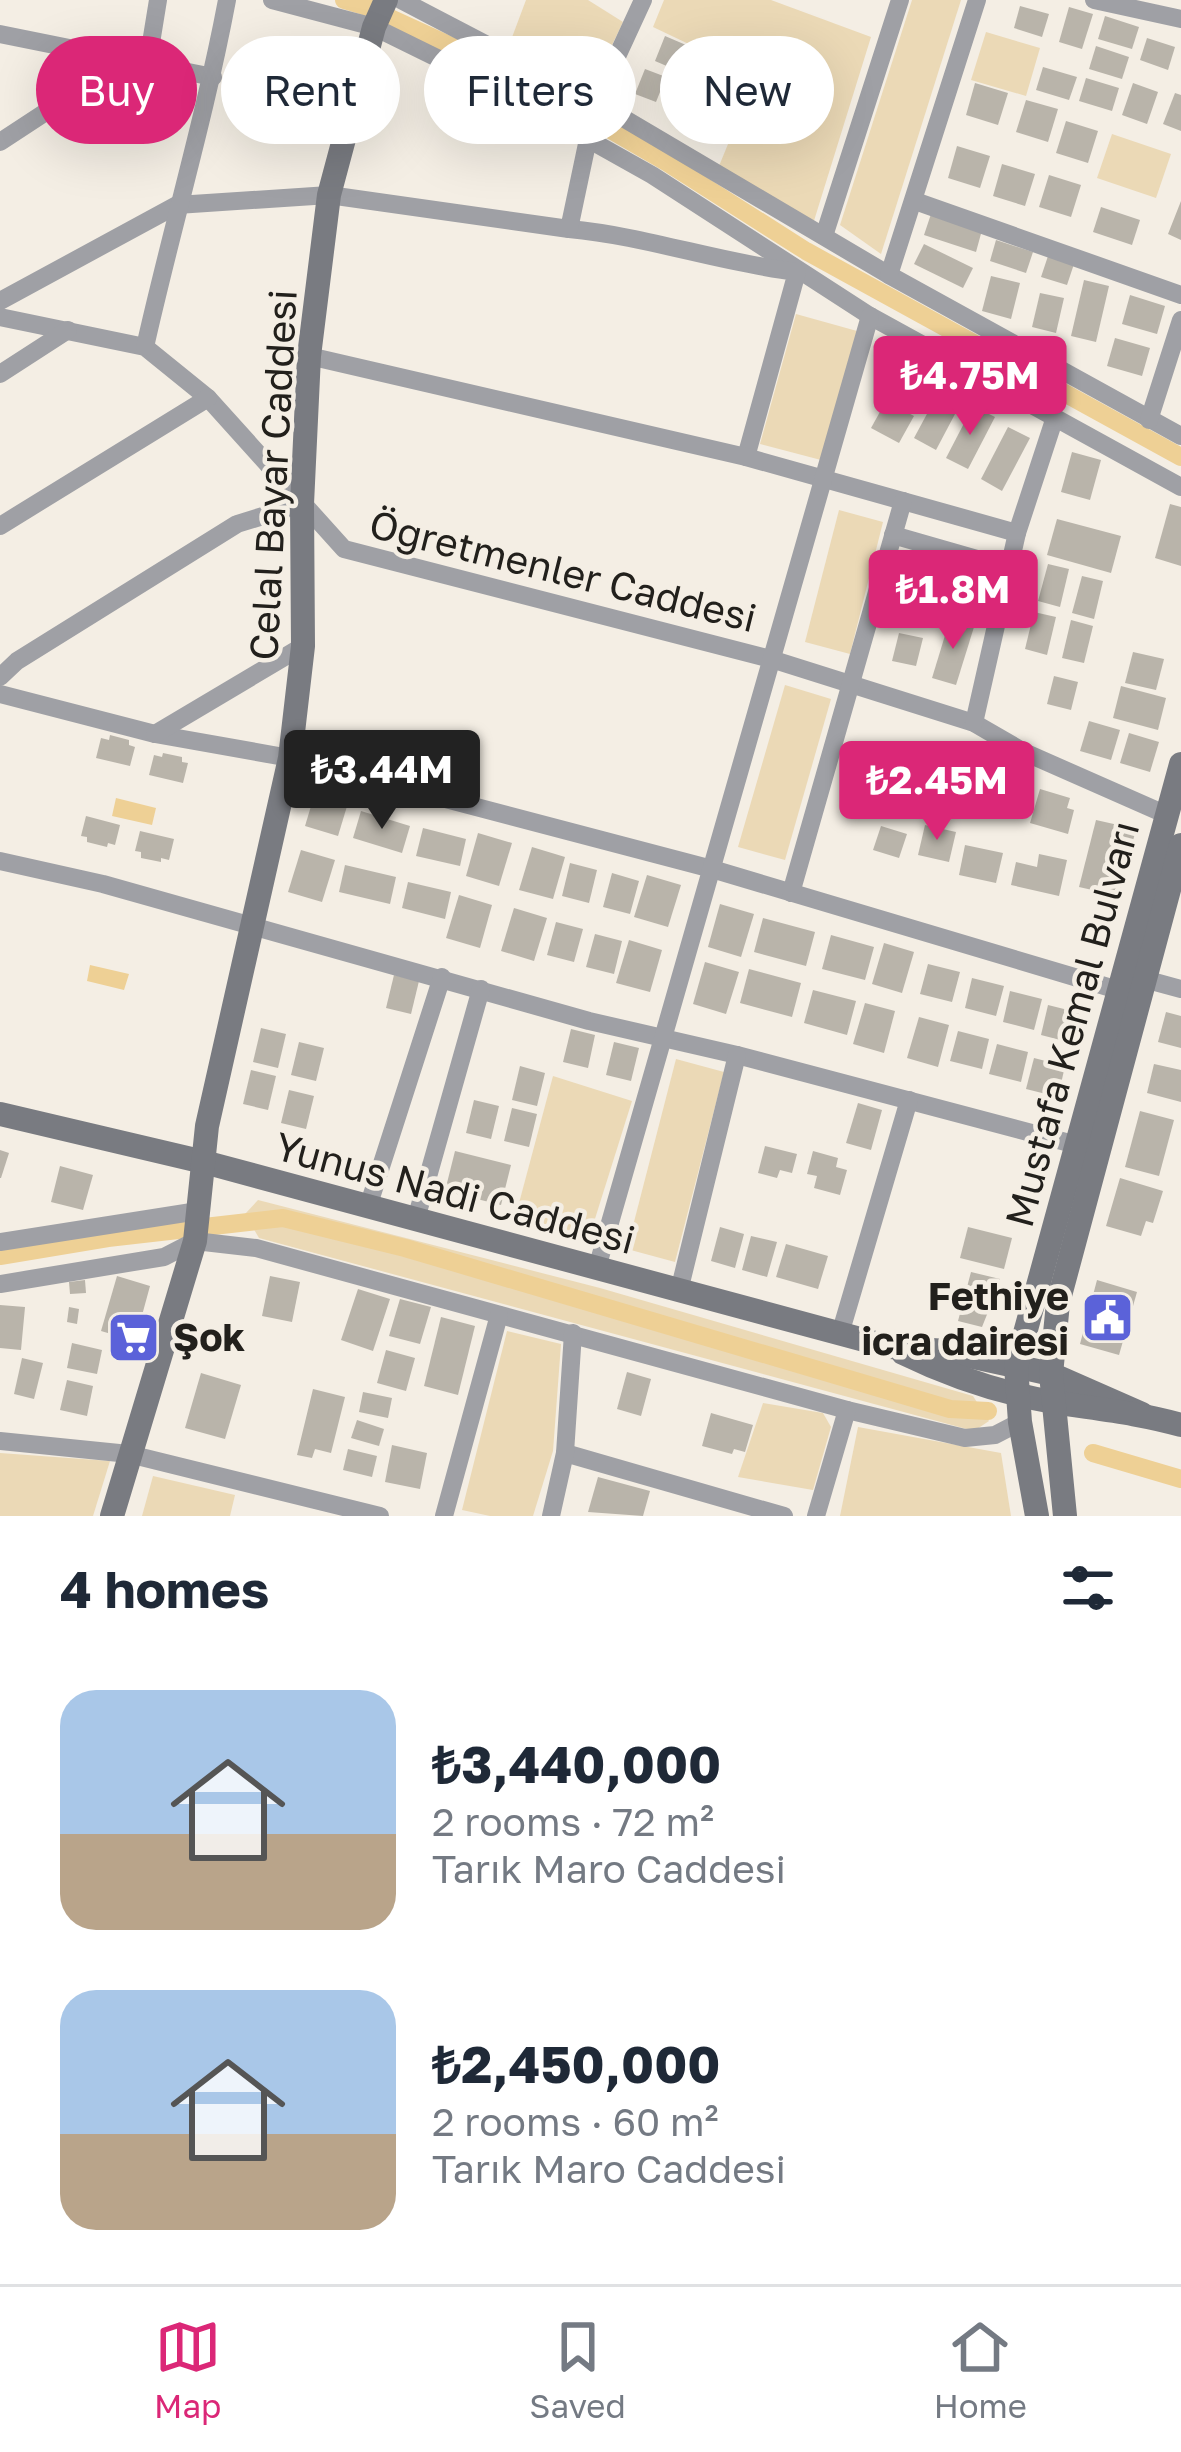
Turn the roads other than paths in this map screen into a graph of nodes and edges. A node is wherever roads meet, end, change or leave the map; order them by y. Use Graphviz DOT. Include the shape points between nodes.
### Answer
graph roads {
  1 [pos="158,0"];
  2 [pos="226,0"];
  3 [pos="272,0"];
  4 [pos="386,0"];
  5 [pos="401,0"];
  6 [pos="643,0"];
  7 [pos="900,0"];
  8 [pos="977,0"];
  9 [pos="1094,0"];
  10 [pos="1120,3"];
  11 [pos="1181,20"];
  12 [pos="374,27"];
  13 [pos="0,34"];
  14 [pos="152,36"];
  15 [pos="470,36"];
  16 [pos="626,36"];
  17 [pos="36,41"];
  18 [pos="424,53"];
  19 [pos="197,74"];
  20 [pos="212,77"];
  21 [pos="36,119"];
  22 [pos="636,126"];
  23 [pos="0,142"];
  24 [pos="587,144"];
  25 [pos="597,144"];
  26 [pos="329,195"];
  27 [pos="915,201"];
  28 [pos="177,205"];
  29 [pos="569,229"];
  30 [pos="824,236"];
  31 [pos="797,272"];
  32 [pos="890,275"];
  33 [pos="1181,295"];
  34 [pos="0,301"];
  35 [pos="871,316"];
  36 [pos="0,317"];
  37 [pos="1181,320"];
  38 [pos="68,330"];
  39 [pos="145,347"];
  40 [pos="309,356"];
  41 [pos="0,374"];
  42 [pos="208,398"];
  43 [pos="1055,417"];
  44 [pos="1149,420"];
  45 [pos="1181,436"];
  46 [pos="746,457"];
  47 [pos="826,478"];
  48 [pos="1181,487"];
  49 [pos="903,501"];
  50 [pos="302,504"];
  51 [pos="0,526"];
  52 [pos="1017,533"];
  53 [pos="892,535"];
  54 [pos="1008,568"];
  55 [pos="303,646"];
  56 [pos="772,659"];
  57 [pos="0,677"];
  58 [pos="849,682"];
  59 [pos="0,694"];
  60 [pos="974,723"];
  61 [pos="155,734"];
  62 [pos="290,758"];
  63 [pos="1181,764"];
  64 [pos="1167,815"];
  65 [pos="1181,845"];
  66 [pos="0,861"];
  67 [pos="712,869"];
  68 [pos="791,893"];
  69 [pos="251,926"];
  70 [pos="442,976"];
  71 [pos="1144,979"];
  72 [pos="481,988"];
  73 [pos="1181,988"];
  74 [pos="1118,990"];
  75 [pos="661,1039"];
  76 [pos="736,1055"];
  77 [pos="909,1100"];
  78 [pos="0,1114"];
  79 [pos="1077,1145"];
  80 [pos="204,1162"];
  81 [pos="368,1207"];
  82 [pos="198,1212"];
  83 [pos="416,1219"];
  84 [pos="195,1240"];
  85 [pos="0,1242"];
  86 [pos="597,1268"];
  87 [pos="0,1284"];
  88 [pos="679,1291"];
  89 [pos="499,1315"];
  90 [pos="573,1334"];
  91 [pos="840,1334"];
  92 [pos="890,1347"];
  93 [pos="1016,1366"];
  94 [pos="1051,1374"];
  95 [pos="1017,1395"];
  96 [pos="1053,1402"];
  97 [pos="847,1410"];
  98 [pos="1142,1414"];
  99 [pos="1020,1422"];
  100 [pos="1181,1425"];
  101 [pos="0,1441"];
  102 [pos="565,1453"];
  103 [pos="129,1454"];
  104 [pos="112,1516"];
  105 [pos="380,1516"];
  106 [pos="444,1516"];
  107 [pos="551,1516"];
  108 [pos="784,1516"];
  109 [pos="816,1516"];
  110 [pos="1037,1516"];
  111 [pos="1065,1516"];
  1 -- 14 [label="street"];
  2 -- 20 [label="street"];
  3 -- 12 [label="street"];
  4 -- 12 [label="main road, Celal Bayar Caddesi"];
  5 -- 15 [label="street"];
  6 -- 16 [label="street"];
  7 -- 30 [label="street"];
  8 -- 27 [label="street"];
  9 -- 10 [label="street"];
  10 -- 11 [label="street"];
  12 -- 18 [label="street"];
  12 -- 26 [label="main road, Celal Bayar Caddesi"];
  13 -- 17 [label="street"];
  19 -- 20 [label="street"];
  20 -- 28 [label="street"];
  21 -- 23 [label="street"];
  22 -- 30 [label="street"];
  24 -- 29 [label="street"];
  25 -- 31 [label="street"];
  26 -- 28 [label="street"];
  26 -- 29 [label="street"];
  26 -- 40 [label="main road, Celal Bayar Caddesi"];
  27 -- 32 [label="street"];
  27 -- 33 [label="street"];
  28 -- 34 [label="street"];
  28 -- 39 [label="street"];
  29 -- 31 [label="street"];
  30 -- 32 [label="street"];
  31 -- 35 [label="street"];
  31 -- 46 [label="street"];
  32 -- 44 [label="street"];
  35 -- 43 [label="street"];
  35 -- 47 [label="street"];
  36 -- 38 [label="street, Öğretmenler Caddesi"];
  37 -- 44 [label="street"];
  38 -- 39 [label="street, Öğretmenler Caddesi"];
  38 -- 41 [label="street"];
  39 -- 42 [label="street, Öğretmenler Caddesi"];
  40 -- 46 [label="street"];
  40 -- 50 [label="main road, Celal Bayar Caddesi"];
  42 -- 50 [label="street, Öğretmenler Caddesi"];
  42 -- 51 [label="street"];
  43 -- 48 [label="street"];
  43 -- 52 [label="street"];
  44 -- 45 [label="street"];
  46 -- 47 [label="street"];
  47 -- 49 [label="street"];
  47 -- 56 [label="street"];
  49 -- 52 [label="street"];
  49 -- 53 [label="street"];
  50 -- 55 [label="main road, Celal Bayar Caddesi"];
  50 -- 56 [label="street, Öğretmenler Caddesi" via="344,549"];
  50 -- 57 [label="street" via="237,524"];
  52 -- 54 [label="street"];
  53 -- 54 [label="street"];
  53 -- 58 [label="street"];
  54 -- 60 [label="street"];
  55 -- 61 [label="street"];
  55 -- 62 [label="main road, Celal Bayar Caddesi"];
  56 -- 58 [label="street, Öğretmenler Caddesi"];
  56 -- 67 [label="street"];
  58 -- 60 [label="street, Öğretmenler Caddesi"];
  58 -- 68 [label="street"];
  59 -- 61 [label="street"];
  60 -- 64 [label="street, Öğretmenler Caddesi"];
  61 -- 62 [label="street"];
  62 -- 67 [label="street"];
  62 -- 69 [label="main road, Celal Bayar Caddesi"];
  63 -- 64 [label="main road, Mustafa Kemal Bulvarı"];
  64 -- 74 [label="main road, Mustafa Kemal Bulvarı"];
  65 -- 71 [label="main road, Mustafa Kemal Bulvarı"];
  66 -- 69 [label="street"];
  67 -- 68 [label="street"];
  67 -- 75 [label="street"];
  68 -- 74 [label="street"];
  69 -- 70 [label="street"];
  69 -- 80 [label="main road, Celal Bayar Caddesi"];
  70 -- 72 [label="street"];
  70 -- 81 [label="street"];
  71 -- 73 [label="street"];
  71 -- 94 [label="main road, Mustafa Kemal Bulvarı" via="1058,1303"];
  72 -- 75 [label="street"];
  72 -- 83 [label="street"];
  74 -- 79 [label="main road, Mustafa Kemal Bulvarı"];
  75 -- 76 [label="street"];
  75 -- 86 [label="street"];
  76 -- 77 [label="street"];
  76 -- 88 [label="street"];
  77 -- 79 [label="street"];
  77 -- 91 [label="street"];
  78 -- 80 [label="main road, Yunus Nadi Caddesi"];
  79 -- 93 [label="main road, Mustafa Kemal Bulvarı"];
  80 -- 81 [label="main road, Yunus Nadi Caddesi"];
  80 -- 82 [label="main road, Celal Bayar Caddesi"];
  81 -- 83 [label="main road, Yunus Nadi Caddesi"];
  82 -- 84 [label="main road, Celal Bayar Caddesi"];
  82 -- 85 [label="street"];
  83 -- 86 [label="main road, Yunus Nadi Caddesi"];
  84 -- 87 [label="street" via="164,1257"];
  84 -- 89 [label="street" via="256,1248"];
  84 -- 103 [label="main road, Celal Bayar Caddesi"];
  86 -- 88 [label="main road, Yunus Nadi Caddesi"];
  88 -- 91 [label="main road, Yunus Nadi Caddesi"];
  89 -- 90 [label="street"];
  89 -- 106 [label="street"];
  90 -- 97 [label="street"];
  90 -- 102 [label="street"];
  91 -- 92 [label="main road, Yunus Nadi Caddesi"];
  92 -- 93 [label="main road, Yunus Nadi Caddesi"];
  92 -- 95 [label="main road, Yunus Nadi Caddesi"];
  93 -- 94 [label="main road, Yunus Nadi Caddesi"];
  93 -- 95 [label="main road, Mustafa Kemal Bulvarı"];
  94 -- 96 [label="main road, Mustafa Kemal Bulvarı"];
  94 -- 98 [label="main road, Yunus Nadi Caddesi"];
  95 -- 96 [label="main road, Yunus Nadi Caddesi"];
  95 -- 99 [label="main road, Mustafa Kemal Bulvarı"];
  96 -- 98 [label="main road, Yunus Nadi Caddesi"];
  96 -- 111 [label="main road, Mustafa Kemal Bulvarı"];
  97 -- 99 [label="street" via="965,1438"];
  97 -- 109 [label="street"];
  98 -- 100 [label="main road, Yunus Nadi Caddesi"];
  99 -- 110 [label="main road, Mustafa Kemal Bulvarı"];
  101 -- 103 [label="street"];
  102 -- 107 [label="street"];
  102 -- 108 [label="street"];
  103 -- 104 [label="main road, Celal Bayar Caddesi"];
  103 -- 105 [label="street"];
}
